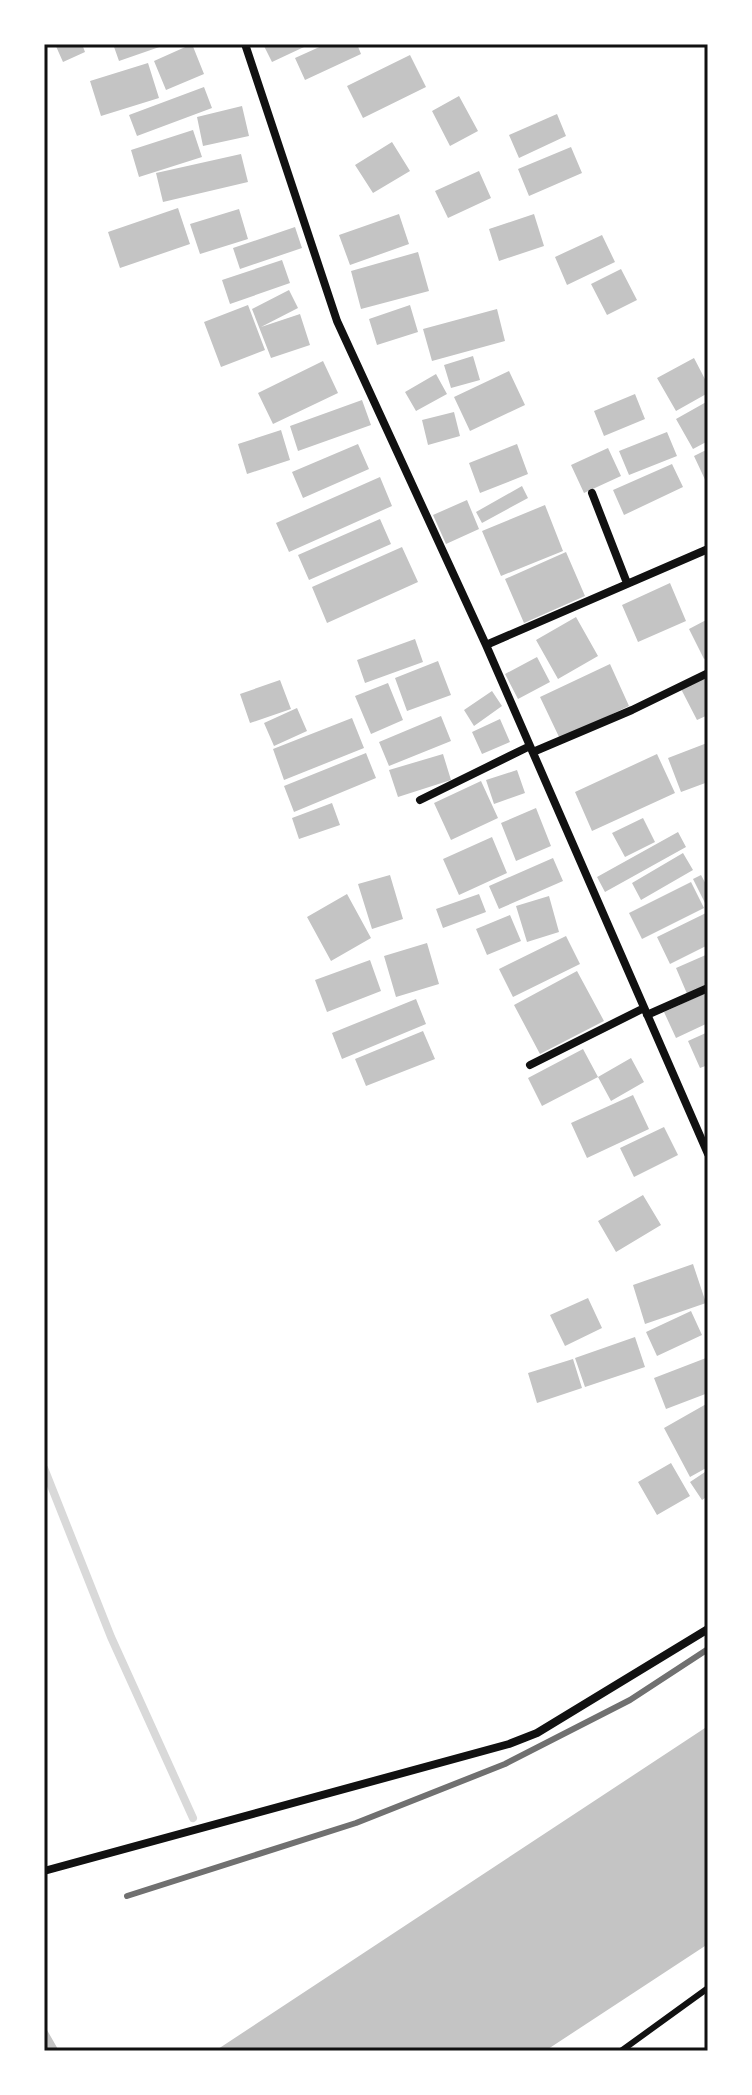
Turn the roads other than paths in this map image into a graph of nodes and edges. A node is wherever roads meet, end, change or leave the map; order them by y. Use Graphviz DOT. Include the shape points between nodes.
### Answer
graph roads {
  1 [pos="245,44"];
  2 [pos="592,493"];
  3 [pos="708,549"];
  4 [pos="627,583"];
  5 [pos="486,645"];
  6 [pos="708,673"];
  7 [pos="532,749"];
  8 [pos="420,800"];
  9 [pos="708,988"];
  10 [pos="646,1012"];
  11 [pos="530,1065"];
  12 [pos="708,1154"];
  13 [pos="708,1629"];
  14 [pos="44,1871"];
  15 [pos="708,1988"];
  16 [pos="621,2051"];
  1 -- 5 [label="street" via="337,321"];
  2 -- 4 [label="street"];
  3 -- 4 [label="street"];
  4 -- 5 [label="street"];
  5 -- 7 [label="street"];
  6 -- 7 [label="street"];
  7 -- 8 [label="street"];
  7 -- 10 [label="street"];
  9 -- 10 [label="street"];
  10 -- 11 [label="street"];
  10 -- 12 [label="street"];
  13 -- 14 [label="street" via="523,1739"];
  15 -- 16 [label="lane"];
}
